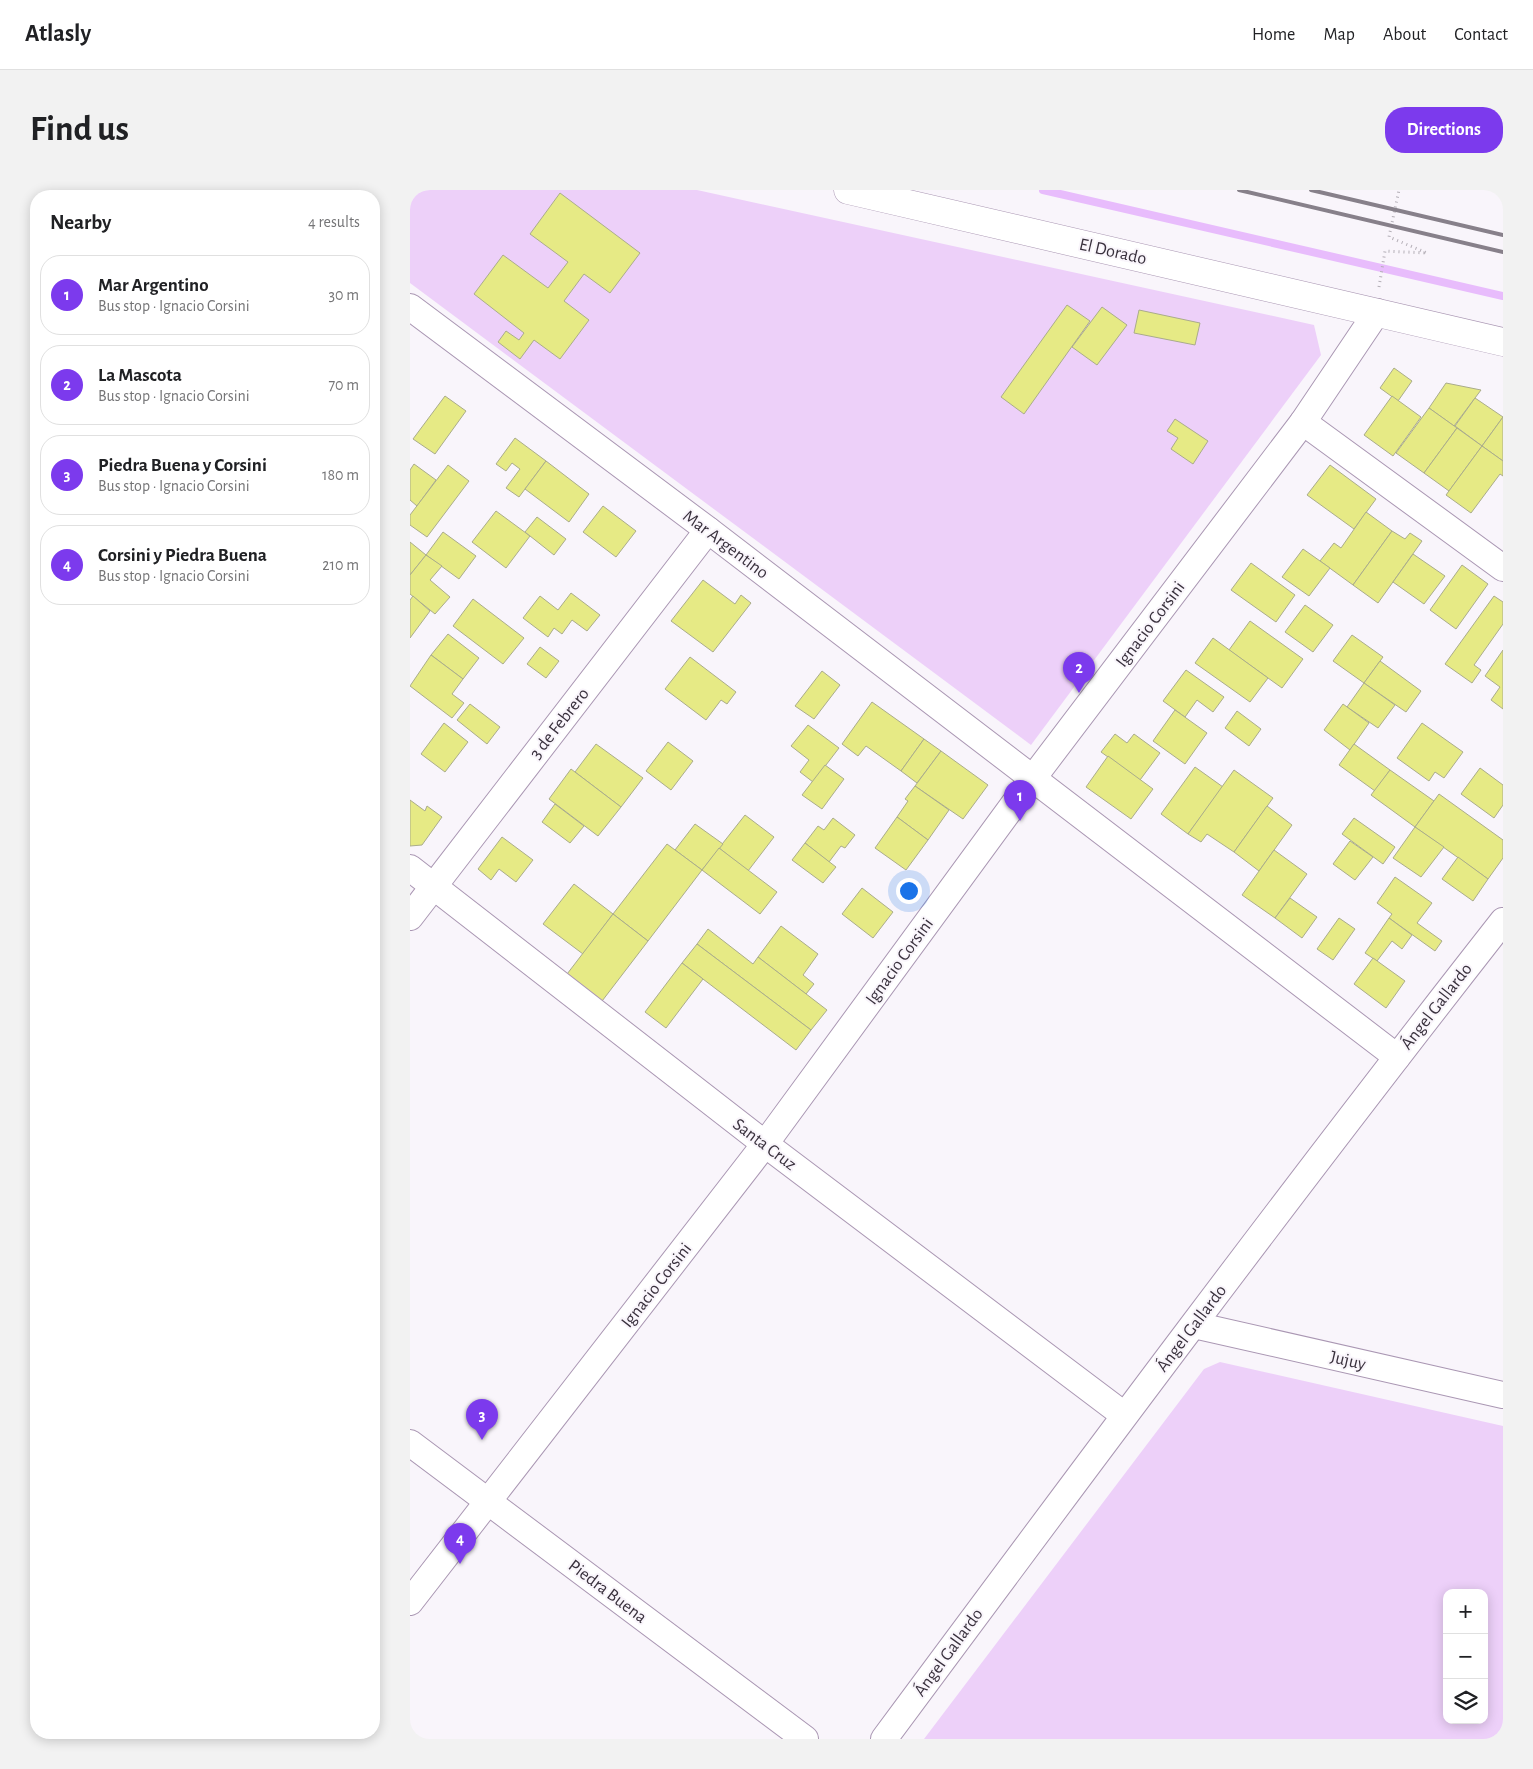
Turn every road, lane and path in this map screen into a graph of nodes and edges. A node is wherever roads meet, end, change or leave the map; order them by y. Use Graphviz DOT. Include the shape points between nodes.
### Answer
graph roads {
  1 [pos="848,190"];
  2 [pos="1399,190"];
  3 [pos="1379,282"];
  4 [pos="410,307"];
  5 [pos="1377,312"];
  6 [pos="1503,342"];
  7 [pos="1303,422"];
  8 [pos="708,530"];
  9 [pos="1503,568"];
  10 [pos="1033,778"];
  11 [pos="410,868"];
  12 [pos="433,886"];
  13 [pos="410,917"];
  14 [pos="1503,921"];
  15 [pos="1396,1057"];
  16 [pos="765,1144"];
  17 [pos="1194,1325"];
  18 [pos="1503,1395"];
  19 [pos="1124,1415"];
  20 [pos="410,1443"];
  21 [pos="487,1501"];
  22 [pos="410,1602"];
  23 [pos="806,1739"];
  24 [pos="884,1739"];
  1 -- 5 [label="street, El Dorado"];
  2 -- 3 [label="path" via="1389,236 1427,253 1385,251"];
  4 -- 8 [label="street, Mar Argentino"];
  5 -- 6 [label="street, El Dorado"];
  5 -- 7 [label="street, Ignacio Corsini"];
  7 -- 9 [label="street"];
  7 -- 10 [label="street, Ignacio Corsini"];
  8 -- 10 [label="street, Mar Argentino"];
  8 -- 12 [label="street, 3 de Febrero"];
  10 -- 15 [label="street, Mar Argentino"];
  10 -- 16 [label="street, Ignacio Corsini"];
  11 -- 12 [label="street, Santa Cruz"];
  12 -- 13 [label="street, 3 de Febrero"];
  12 -- 16 [label="street, Santa Cruz"];
  14 -- 15 [label="street, Ángel Gallardo"];
  15 -- 17 [label="street, Ángel Gallardo"];
  16 -- 19 [label="street, Santa Cruz"];
  16 -- 21 [label="street, Ignacio Corsini"];
  17 -- 18 [label="street, Jujuy"];
  17 -- 19 [label="street, Ángel Gallardo"];
  19 -- 24 [label="street, Ángel Gallardo"];
  20 -- 21 [label="street, Piedra Buena"];
  21 -- 22 [label="street, Ignacio Corsini"];
  21 -- 23 [label="street, Piedra Buena"];
}
